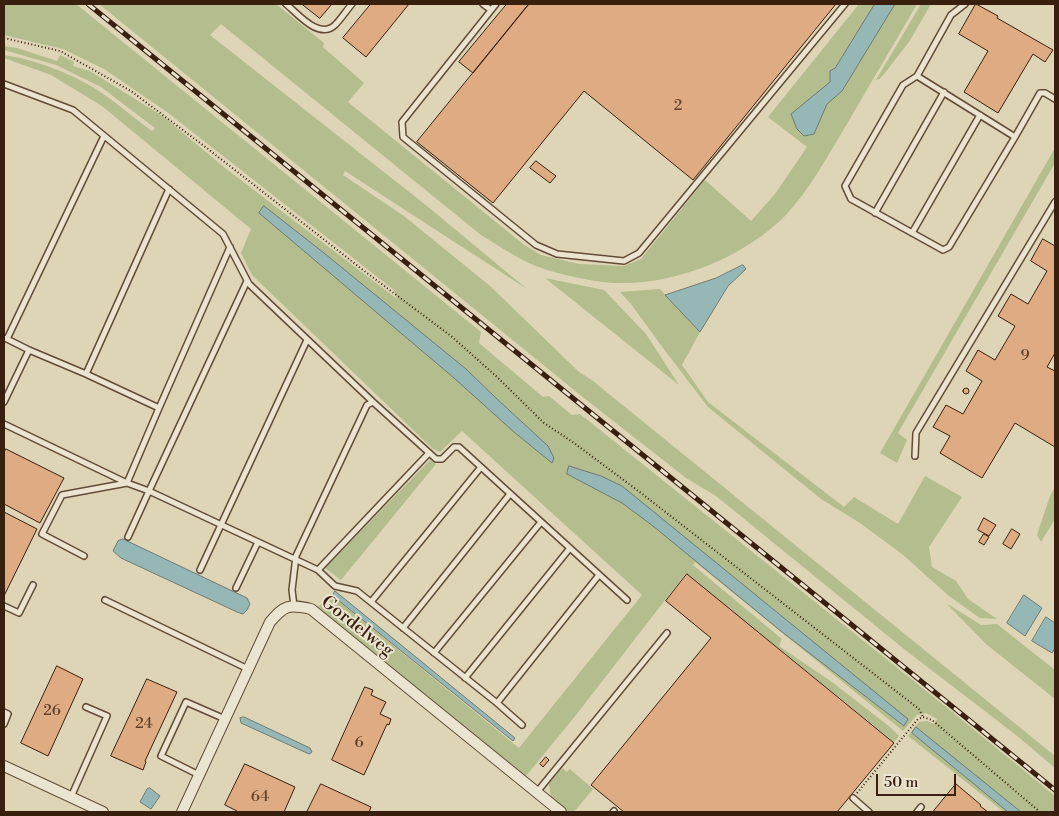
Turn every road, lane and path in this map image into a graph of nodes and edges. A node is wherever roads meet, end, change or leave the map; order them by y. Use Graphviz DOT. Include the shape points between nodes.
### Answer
graph roads {
  1 [pos="286,4"];
  2 [pos="352,4"];
  3 [pos="483,4"];
  4 [pos="496,4"];
  5 [pos="845,4"];
  6 [pos="965,4"];
  7 [pos="491,10"];
  8 [pos="4,38"];
  9 [pos="917,76"];
  10 [pos="4,84"];
  11 [pos="944,92"];
  12 [pos="1055,99"];
  13 [pos="980,115"];
  14 [pos="104,136"];
  15 [pos="1015,137"];
  16 [pos="169,189"];
  17 [pos="1055,202"];
  18 [pos="875,212"];
  19 [pos="912,233"];
  20 [pos="230,247"];
  21 [pos="247,281"];
  22 [pos="5,339"];
  23 [pos="307,340"];
  24 [pos="29,350"];
  25 [pos="86,374"];
  26 [pos="4,402"];
  27 [pos="372,402"];
  28 [pos="159,408"];
  29 [pos="4,424"];
  30 [pos="429,453"];
  31 [pos="916,456"];
  32 [pos="480,467"];
  33 [pos="127,483"];
  34 [pos="149,491"];
  35 [pos="510,494"];
  36 [pos="541,522"];
  37 [pos="221,525"];
  38 [pos="128,537"];
  39 [pos="258,542"];
  40 [pos="570,548"];
  41 [pos="84,556"];
  42 [pos="296,560"];
  43 [pos="200,570"];
  44 [pos="318,570"];
  45 [pos="599,575"];
  46 [pos="33,585"];
  47 [pos="236,588"];
  48 [pos="105,600"];
  49 [pos="627,600"];
  50 [pos="371,602"];
  51 [pos="4,606"];
  52 [pos="294,606"];
  53 [pos="403,628"];
  54 [pos="667,633"];
  55 [pos="434,653"];
  56 [pos="248,669"];
  57 [pos="465,678"];
  58 [pos="496,703"];
  59 [pos="86,707"];
  60 [pos="4,712"];
  61 [pos="923,717"];
  62 [pos="225,719"];
  63 [pos="4,724"];
  64 [pos="522,725"];
  65 [pos="4,766"];
  66 [pos="199,776"];
  67 [pos="537,792"];
  68 [pos="71,797"];
  69 [pos="853,798"];
  70 [pos="921,807"];
  71 [pos="103,812"];
  72 [pos="182,812"];
  73 [pos="561,812"];
  74 [pos="868,812"];
  75 [pos="917,812"];
  76 [pos="1040,812"];
  1 -- 2 [label="lane" via="323,31 334,25"];
  3 -- 7 [label="lane"];
  4 -- 7 [label="lane"];
  5 -- 7 [label="lane" via="639,252 624,261 557,254 536,245 403,137 402,122"];
  6 -- 9 [label="lane" via="951,15"];
  8 -- 61 [label="path" via="60,51 131,92 208,148 451,336 544,422 641,493 919,709"];
  9 -- 11 [label="lane"];
  9 -- 18 [label="lane" via="903,85 845,186 851,199"];
  10 -- 14 [label="lane" via="73,110"];
  11 -- 13 [label="lane"];
  11 -- 18 [label="lane"];
  12 -- 15 [label="lane" via="1040,93"];
  13 -- 15 [label="lane"];
  13 -- 19 [label="lane"];
  14 -- 16 [label="lane"];
  14 -- 22 [label="lane"];
  15 -- 19 [label="lane" via="949,247 943,250"];
  16 -- 20 [label="lane" via="223,234"];
  16 -- 25 [label="lane"];
  17 -- 31 [label="lane" via="916,433"];
  18 -- 19 [label="lane"];
  20 -- 21 [label="lane"];
  20 -- 28 [label="lane"];
  21 -- 23 [label="lane"];
  21 -- 34 [label="lane"];
  22 -- 24 [label="lane"];
  23 -- 27 [label="lane"];
  23 -- 37 [label="lane"];
  24 -- 25 [label="lane"];
  24 -- 26 [label="lane"];
  25 -- 28 [label="lane"];
  27 -- 30 [label="lane"];
  27 -- 42 [label="lane" via="367,405"];
  28 -- 33 [label="lane"];
  29 -- 33 [label="lane"];
  30 -- 32 [label="lane" via="436,459 442,459 459,447"];
  30 -- 44 [label="lane"];
  32 -- 35 [label="lane"];
  32 -- 50 [label="lane"];
  33 -- 34 [label="lane"];
  33 -- 41 [label="lane" via="62,495 42,534"];
  34 -- 37 [label="lane"];
  34 -- 38 [label="lane"];
  35 -- 36 [label="lane"];
  35 -- 53 [label="lane"];
  36 -- 40 [label="lane"];
  36 -- 55 [label="lane"];
  37 -- 39 [label="lane"];
  37 -- 43 [label="lane"];
  39 -- 42 [label="lane"];
  39 -- 47 [label="lane"];
  40 -- 45 [label="lane"];
  40 -- 57 [label="lane"];
  42 -- 44 [label="lane"];
  42 -- 52 [label="lane" via="292,590"];
  44 -- 50 [label="lane" via="335,586 357,591"];
  45 -- 49 [label="lane"];
  45 -- 58 [label="lane"];
  46 -- 51 [label="lane" via="20,613"];
  48 -- 56 [label="lane"];
  50 -- 53 [label="lane"];
  52 -- 56 [label="street, Gordelweg" via="282,609 270,622"];
  52 -- 67 [label="street, Gordelweg" via="311,609"];
  53 -- 55 [label="lane"];
  54 -- 67 [label="lane"];
  55 -- 57 [label="lane"];
  56 -- 62 [label="street, Gordelweg"];
  57 -- 58 [label="lane"];
  58 -- 64 [label="lane"];
  59 -- 68 [label="lane" via="107,716"];
  60 -- 63 [label="lane" via="8,714"];
  61 -- 69 [label="path"];
  61 -- 76 [label="path" via="932,720"];
  62 -- 66 [label="street, Gordelweg"];
  62 -- 66 [label="lane" via="186,702 161,756"];
  65 -- 68 [label="street"];
  66 -- 72 [label="street, Gordelweg"];
  67 -- 73 [label="street, Gordelweg"];
  68 -- 71 [label="street"];
  69 -- 74 [label="lane"];
  70 -- 75 [label="lane"];
}
